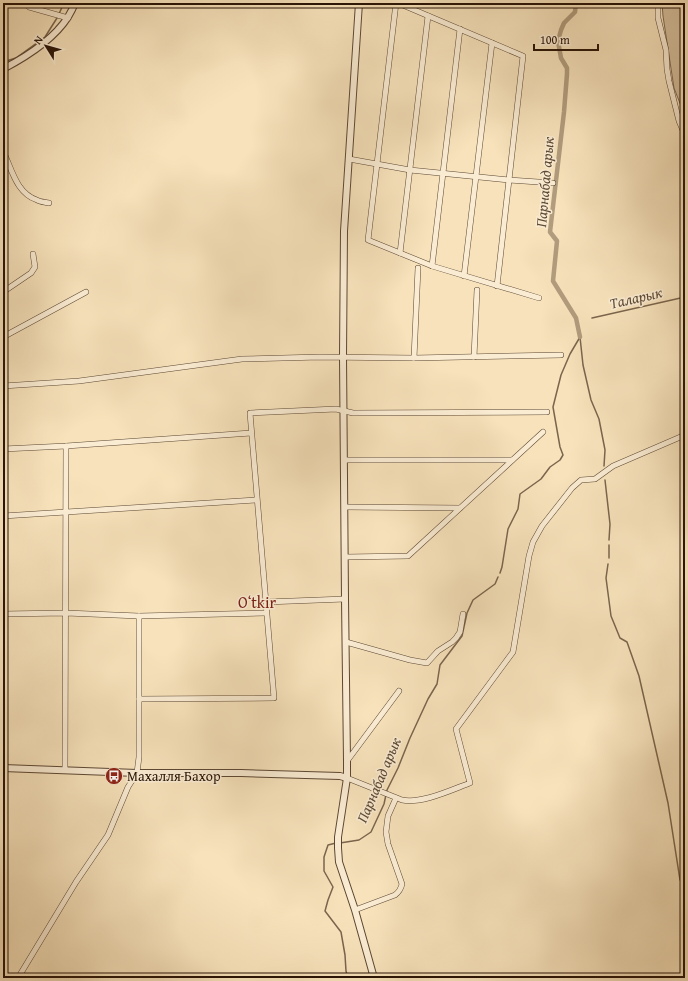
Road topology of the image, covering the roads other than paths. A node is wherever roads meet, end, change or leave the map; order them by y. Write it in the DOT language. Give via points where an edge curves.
graph roads {
  1 [pos="29,3"];
  2 [pos="75,3"];
  3 [pos="359,3"];
  4 [pos="397,3"];
  5 [pos="658,3"];
  6 [pos="428,16"];
  7 [pos="68,18"];
  8 [pos="460,29"];
  9 [pos="492,43"];
  10 [pos="3,69"];
  11 [pos="685,135"];
  12 [pos="3,151"];
  13 [pos="349,159"];
  14 [pos="377,164"];
  15 [pos="410,170"];
  16 [pos="443,173"];
  17 [pos="476,176"];
  18 [pos="509,180"];
  19 [pos="552,184"];
  20 [pos="49,203"];
  21 [pos="400,253"];
  22 [pos="33,254"];
  23 [pos="432,266"];
  24 [pos="418,268"];
  25 [pos="464,276"];
  26 [pos="497,286"];
  27 [pos="477,290"];
  28 [pos="3,292"];
  29 [pos="86,292"];
  30 [pos="539,298"];
  31 [pos="3,337"];
  32 [pos="560,355"];
  33 [pos="343,357"];
  34 [pos="474,357"];
  35 [pos="414,358"];
  36 [pos="3,386"];
  37 [pos="344,411"];
  38 [pos="547,412"];
  39 [pos="543,432"];
  40 [pos="251,433"];
  41 [pos="685,435"];
  42 [pos="66,446"];
  43 [pos="3,448"];
  44 [pos="344,460"];
  45 [pos="512,460"];
  46 [pos="256,500"];
  47 [pos="345,507"];
  48 [pos="460,508"];
  49 [pos="66,512"];
  50 [pos="3,516"];
  51 [pos="345,557"];
  52 [pos="345,599"];
  53 [pos="266,602"];
  54 [pos="66,613"];
  55 [pos="266,613"];
  56 [pos="3,614"];
  57 [pos="463,614"];
  58 [pos="139,616"];
  59 [pos="346,642"];
  60 [pos="398,691"];
  61 [pos="139,699"];
  62 [pos="347,761"];
  63 [pos="3,768"];
  64 [pos="66,770"];
  65 [pos="136,773"];
  66 [pos="347,778"];
  67 [pos="396,798"];
  68 [pos="355,910"];
  69 [pos="18,978"];
  70 [pos="374,978"];
  1 -- 7 [label="street" via="29,7"];
  2 -- 7 [label="street"];
  3 -- 13 [label="street"];
  4 -- 6 [label="street"];
  4 -- 14 [label="street"];
  5 -- 11 [label="street" via="658,18 666,50 669,81"];
  6 -- 8 [label="street"];
  6 -- 15 [label="street"];
  7 -- 10 [label="street" via="47,40"];
  8 -- 9 [label="street"];
  8 -- 16 [label="street"];
  9 -- 17 [label="street"];
  9 -- 18 [label="street" via="523,56"];
  12 -- 20 [label="street" via="24,193 36,200"];
  13 -- 14 [label="street"];
  13 -- 33 [label="street" via="344,232"];
  14 -- 15 [label="street"];
  14 -- 21 [label="street" via="368,240"];
  15 -- 16 [label="street"];
  15 -- 21 [label="street"];
  16 -- 17 [label="street"];
  16 -- 23 [label="street"];
  17 -- 18 [label="street"];
  17 -- 25 [label="street"];
  18 -- 19 [label="street"];
  18 -- 26 [label="street"];
  21 -- 23 [label="street"];
  22 -- 28 [label="street" via="35,267 31,273"];
  23 -- 25 [label="street"];
  24 -- 35 [label="street"];
  25 -- 26 [label="street"];
  26 -- 30 [label="street"];
  27 -- 34 [label="street"];
  29 -- 31 [label="street"];
  32 -- 34 [label="street"];
  33 -- 35 [label="street"];
  33 -- 36 [label="street" via="242,359 79,381"];
  33 -- 37 [label="street"];
  34 -- 35 [label="street"];
  37 -- 38 [label="street"];
  37 -- 40 [label="street" via="336,409 250,413"];
  37 -- 44 [label="street"];
  39 -- 45 [label="street"];
  40 -- 42 [label="street"];
  40 -- 46 [label="street"];
  41 -- 67 [label="street" via="613,466 595,479 581,480 572,488 532,542 513,652 456,728 470,783 417,801"];
  42 -- 43 [label="street"];
  42 -- 49 [label="street"];
  44 -- 45 [label="street"];
  44 -- 47 [label="street"];
  45 -- 48 [label="street"];
  46 -- 49 [label="street"];
  46 -- 53 [label="street"];
  47 -- 48 [label="street"];
  47 -- 51 [label="street"];
  48 -- 51 [label="street" via="408,556"];
  49 -- 50 [label="street"];
  49 -- 54 [label="street"];
  51 -- 52 [label="street"];
  52 -- 53 [label="street"];
  52 -- 59 [label="street"];
  53 -- 55 [label="street"];
  54 -- 56 [label="street"];
  54 -- 58 [label="street"];
  54 -- 64 [label="street"];
  55 -- 58 [label="street"];
  55 -- 61 [label="street" via="274,698"];
  57 -- 59 [label="street" via="460,632 456,638 427,663"];
  58 -- 61 [label="street"];
  59 -- 62 [label="street"];
  60 -- 62 [label="street"];
  61 -- 65 [label="street" via="139,757"];
  62 -- 66 [label="street"];
  63 -- 64 [label="street"];
  64 -- 65 [label="street"];
  65 -- 66 [label="street" via="241,773"];
  65 -- 69 [label="street" via="108,835 76,882"];
  66 -- 67 [label="street"];
  66 -- 68 [label="street" via="338,848"];
  67 -- 68 [label="street" via="388,816 386,832 402,884 401,889 395,895"];
  68 -- 70 [label="street"];
}
